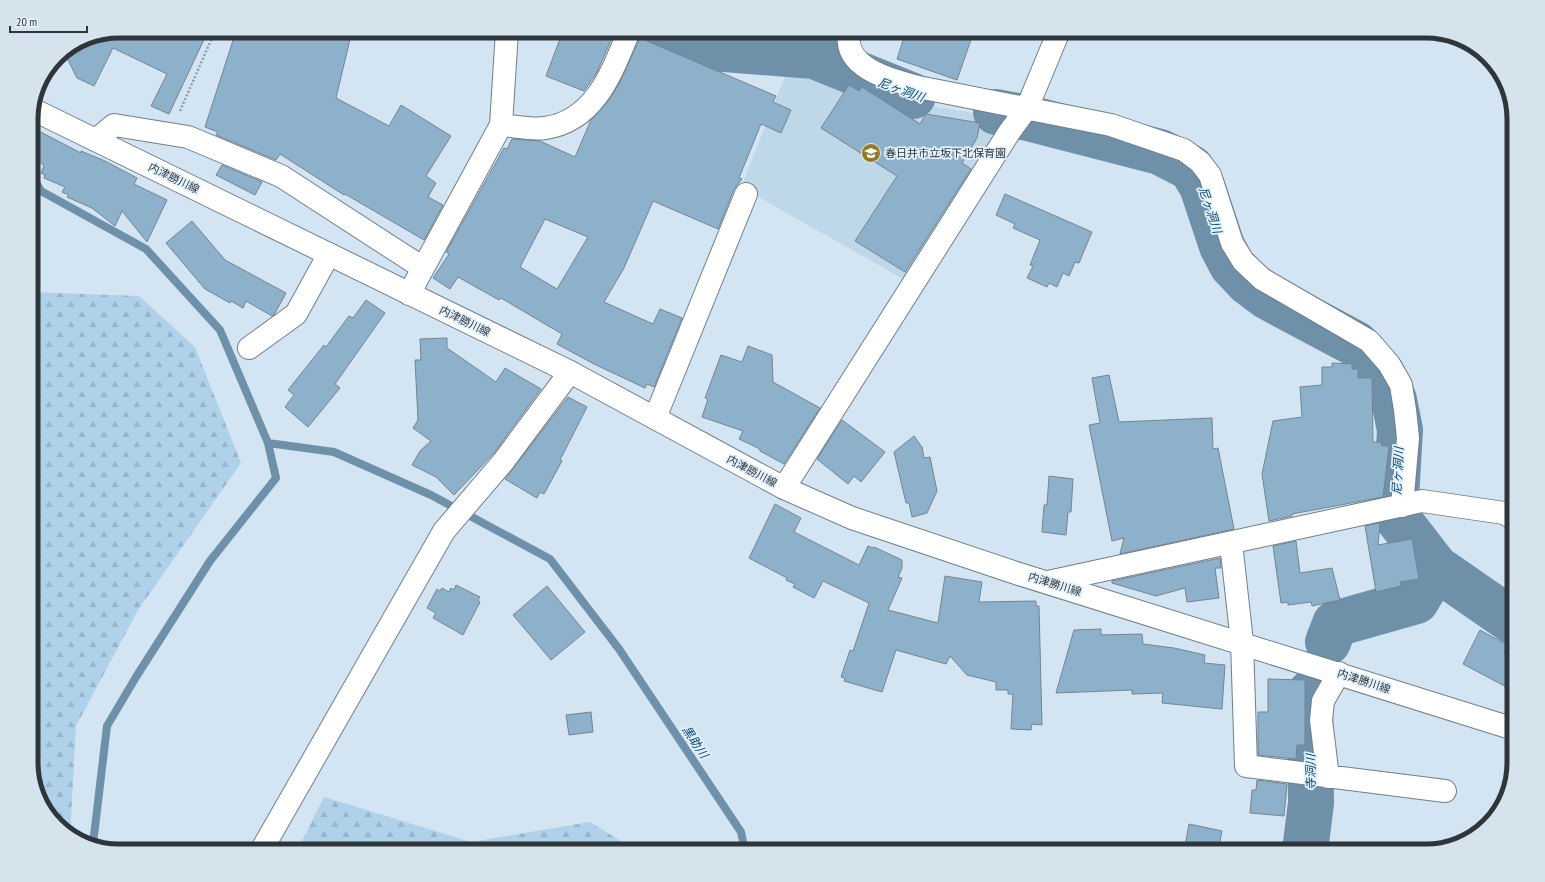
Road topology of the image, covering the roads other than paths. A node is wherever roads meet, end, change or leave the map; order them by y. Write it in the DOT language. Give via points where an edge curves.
graph roads {
  1 [pos="507,38"];
  2 [pos="626,38"];
  3 [pos="850,38"];
  4 [pos="1056,38"];
  5 [pos="1026,108"];
  6 [pos="38,112"];
  7 [pos="501,125"];
  8 [pos="96,140"];
  9 [pos="746,194"];
  10 [pos="329,254"];
  11 [pos="423,268"];
  12 [pos="409,294"];
  13 [pos="249,348"];
  14 [pos="570,372"];
  15 [pos="655,418"];
  16 [pos="784,488"];
  17 [pos="1402,506"];
  18 [pos="1507,515"];
  19 [pos="1231,542"];
  20 [pos="1048,582"];
  21 [pos="1242,642"];
  22 [pos="1339,673"];
  23 [pos="1507,727"];
  24 [pos="1328,777"];
  25 [pos="1445,792"];
  26 [pos="265,844"];
  1 -- 7 [label="street"];
  2 -- 7 [label="street" via="610,77 588,106 570,122 544,128"];
  3 -- 5 [label="street" via="849,50 855,59 886,78 918,87"];
  4 -- 5 [label="street"];
  5 -- 16 [label="street"];
  5 -- 17 [label="street" via="1111,125 1184,150 1200,162 1210,176 1232,242 1243,261 1262,279 1369,341 1389,364 1401,385 1406,410 1408,438"];
  6 -- 8 [label="street, 内津勝川線"];
  7 -- 11 [label="street"];
  8 -- 10 [label="street, 内津勝川線"];
  8 -- 11 [label="street" via="114,125 188,137 281,176"];
  9 -- 15 [label="street"];
  10 -- 12 [label="street, 内津勝川線"];
  10 -- 13 [label="street" via="296,314"];
  11 -- 12 [label="street"];
  12 -- 14 [label="street, 内津勝川線"];
  14 -- 15 [label="street, 内津勝川線"];
  14 -- 26 [label="street" via="503,462 444,531"];
  15 -- 16 [label="street, 内津勝川線"];
  16 -- 20 [label="street, 内津勝川線" via="852,518"];
  17 -- 18 [label="street" via="1422,501"];
  17 -- 19 [label="street"];
  19 -- 20 [label="street"];
  19 -- 21 [label="street"];
  20 -- 21 [label="street, 内津勝川線"];
  21 -- 22 [label="street, 内津勝川線"];
  21 -- 24 [label="street" via="1246,766"];
  22 -- 23 [label="street, 内津勝川線"];
  22 -- 24 [label="street" via="1323,701 1321,720"];
  24 -- 25 [label="street"];
}
